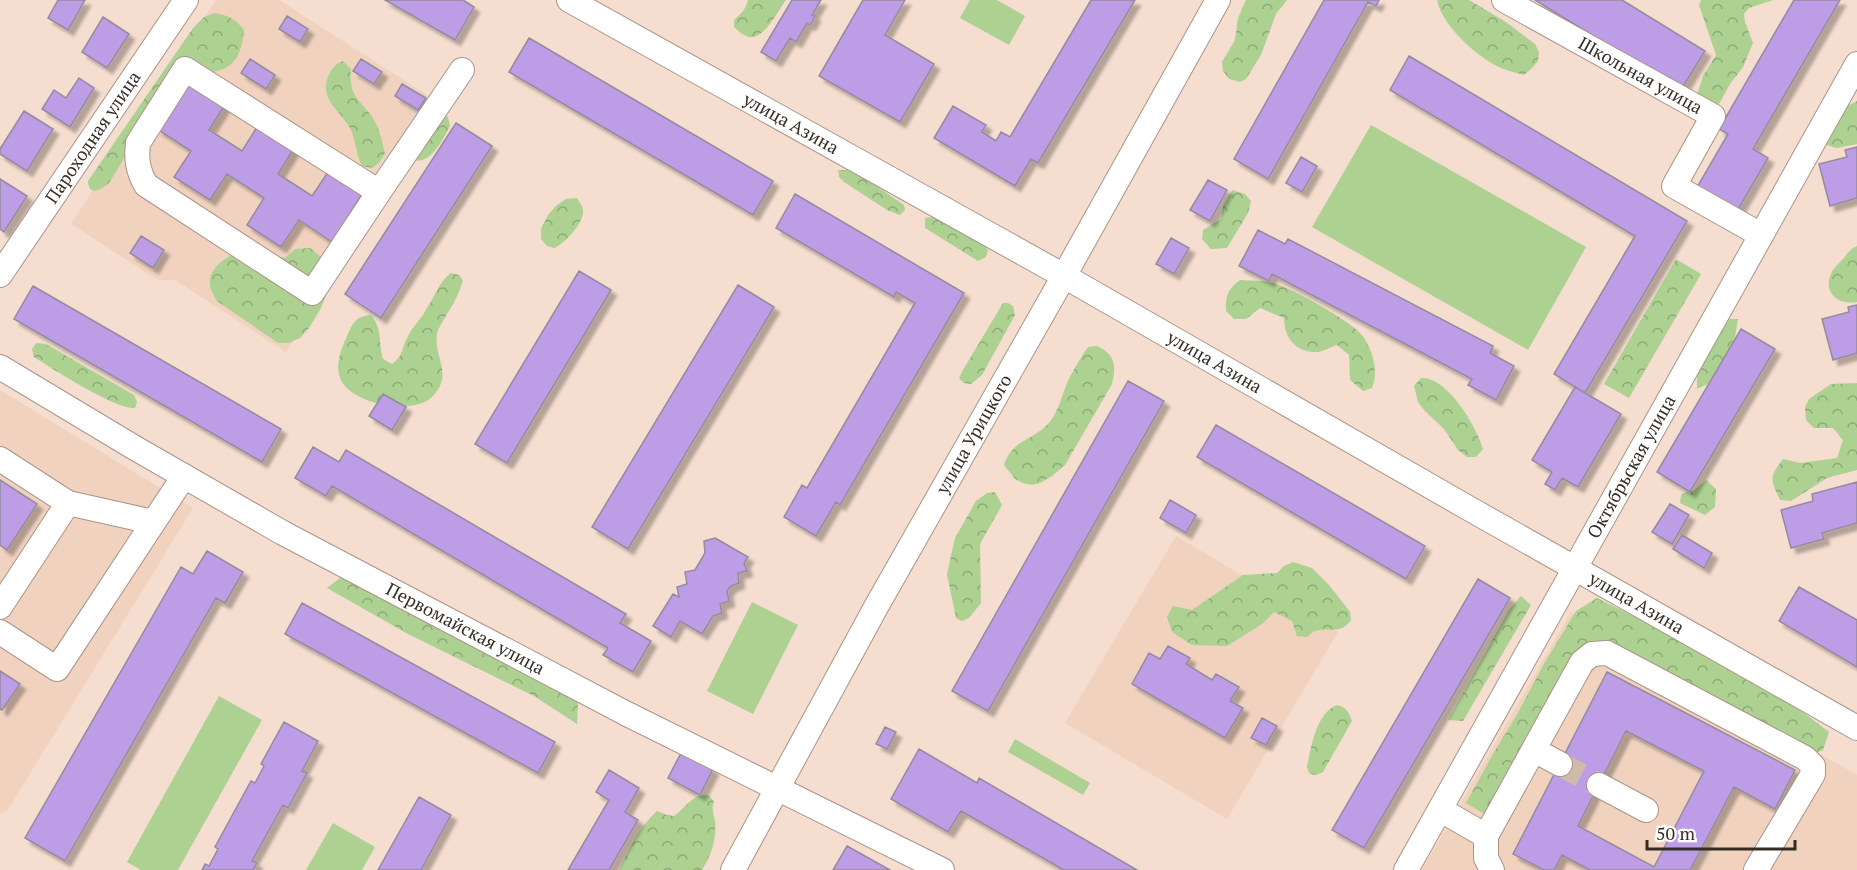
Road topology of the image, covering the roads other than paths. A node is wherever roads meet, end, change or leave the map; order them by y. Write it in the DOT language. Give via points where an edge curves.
graph roads {
  1 [pos="186,0"];
  2 [pos="569,0"];
  3 [pos="1218,0"];
  4 [pos="1504,0"];
  5 [pos="1857,64"];
  6 [pos="462,70"];
  7 [pos="379,192"];
  8 [pos="1761,235"];
  9 [pos="0,275"];
  10 [pos="1064,276"];
  11 [pos="0,367"];
  12 [pos="0,459"];
  13 [pos="183,476"];
  14 [pos="68,503"];
  15 [pos="153,522"];
  16 [pos="1575,567"];
  17 [pos="0,607"];
  18 [pos="0,632"];
  19 [pos="1857,728"];
  20 [pos="1534,750"];
  21 [pos="1560,764"];
  22 [pos="1599,785"];
  23 [pos="778,789"];
  24 [pos="1441,810"];
  25 [pos="1646,810"];
  26 [pos="1486,836"];
  27 [pos="733,870"];
  28 [pos="942,870"];
  29 [pos="1406,870"];
  30 [pos="1492,870"];
  31 [pos="1756,870"];
  1 -- 9 [label="street, Пароходная улица"];
  2 -- 10 [label="street, улица Азина"];
  3 -- 10 [label="street, улица Урицкого"];
  4 -- 8 [label="street, Школьная улица" via="1713,116 1674,186"];
  5 -- 8 [label="street, Октябрьская улица"];
  6 -- 7 [label="street"];
  7 -- 7 [label="street" via="185,69 138,143 138,171 146,185 312,293"];
  8 -- 16 [label="street, Октябрьская улица"];
  10 -- 16 [label="street, улица Азина"];
  10 -- 23 [label="street, улица Урицкого" via="876,607"];
  11 -- 13 [label="street, Первомайская улица"];
  12 -- 14 [label="street"];
  13 -- 15 [label="street"];
  13 -- 23 [label="street, Первомайская улица" via="444,618"];
  14 -- 15 [label="street"];
  14 -- 17 [label="street"];
  15 -- 18 [label="street" via="57,669"];
  16 -- 19 [label="street, улица Азина"];
  16 -- 24 [label="street, Октябрьская улица"];
  20 -- 21 [label="street"];
  20 -- 26 [label="street"];
  20 -- 31 [label="street" via="1582,662 1592,654 1607,653 1805,758 1813,774"];
  22 -- 25 [label="street"];
  23 -- 27 [label="street, улица Урицкого"];
  23 -- 28 [label="street, Первомайская улица"];
  24 -- 26 [label="street"];
  24 -- 29 [label="street, Октябрьская улица"];
  26 -- 30 [label="street" via="1486,858"];
}
